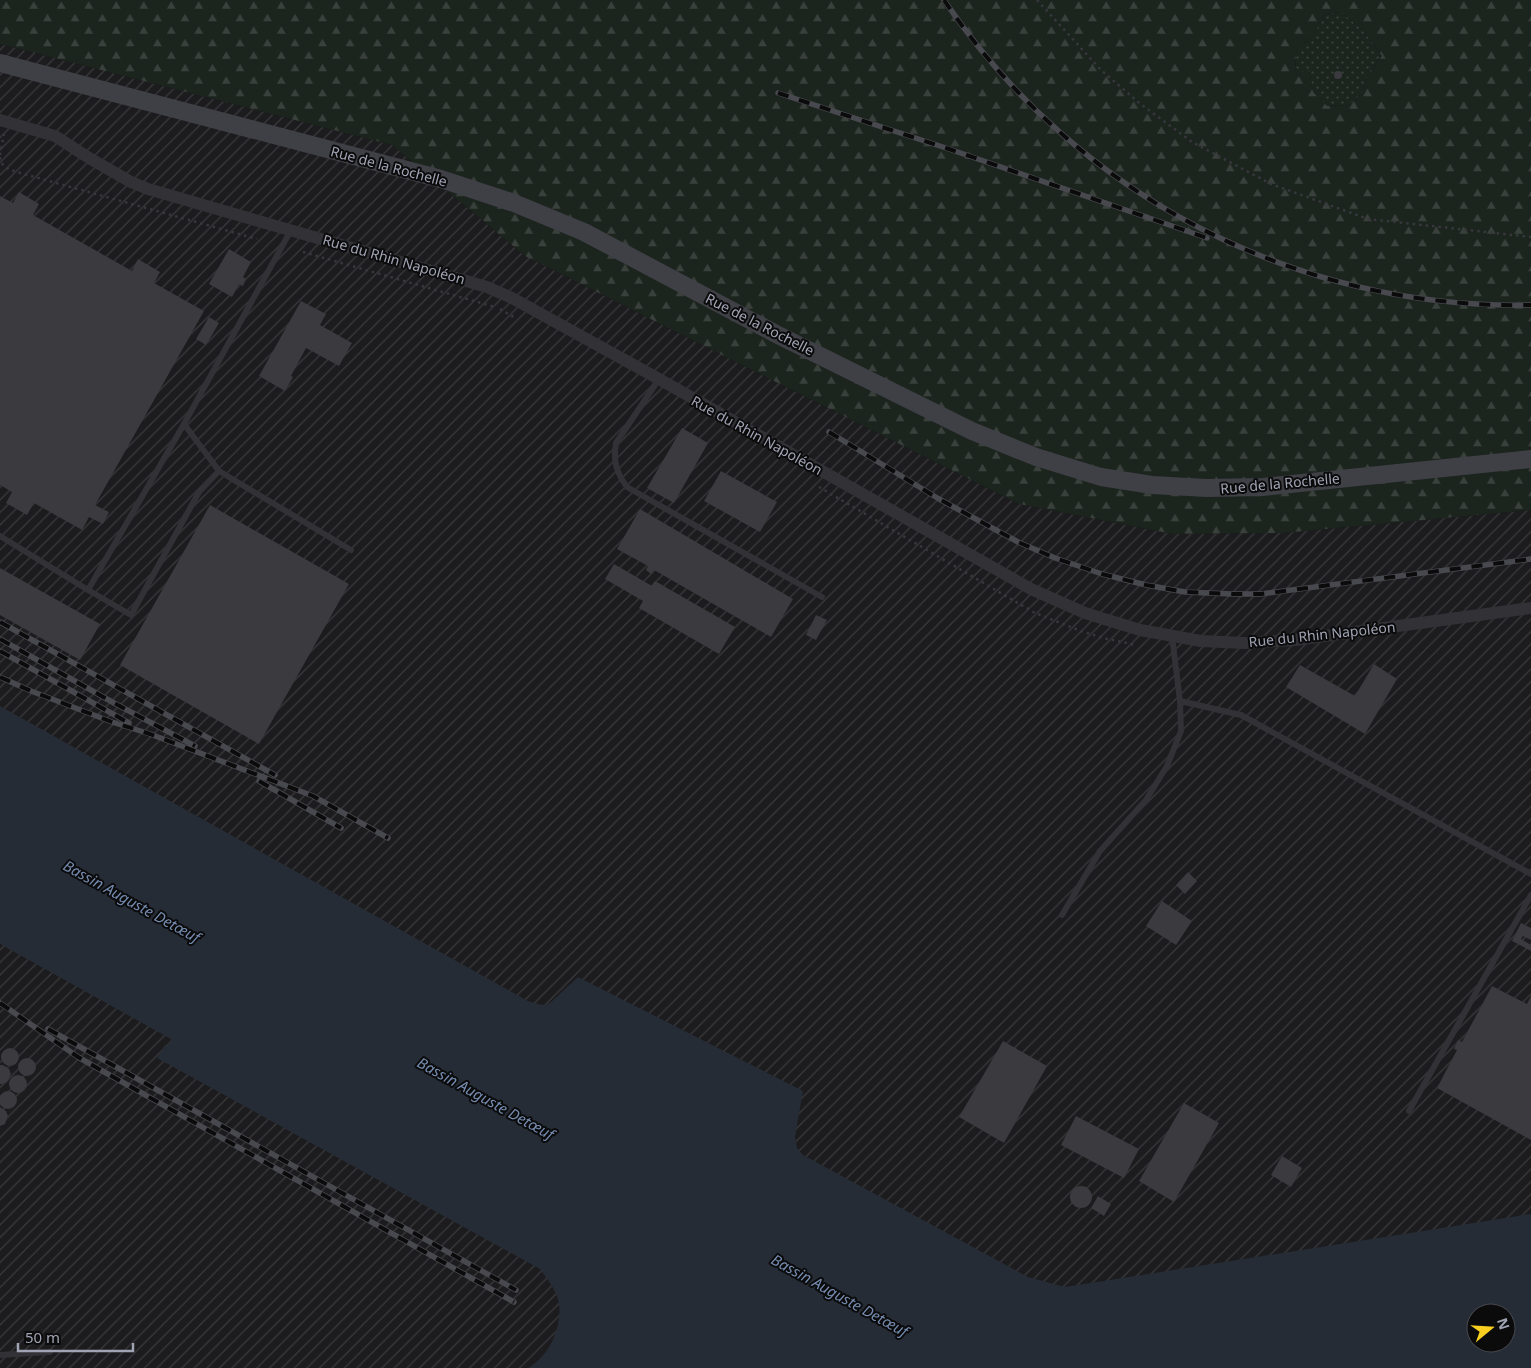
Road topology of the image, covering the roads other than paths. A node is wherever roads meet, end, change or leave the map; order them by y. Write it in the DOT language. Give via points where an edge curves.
graph roads {
  1 [pos="0,64"];
  2 [pos="0,120"];
  3 [pos="291,230"];
  4 [pos="659,379"];
  5 [pos="184,424"];
  6 [pos="1531,459"];
  7 [pos="219,471"];
  8 [pos="0,536"];
  9 [pos="351,550"];
  10 [pos="88,590"];
  11 [pos="822,597"];
  12 [pos="1531,608"];
  13 [pos="1172,636"];
  14 [pos="1180,701"];
  15 [pos="1531,874"];
  16 [pos="1531,895"];
  17 [pos="1062,915"];
  18 [pos="1409,1111"];
  19 [pos="50,1352"];
  20 [pos="0,1356"];
  1 -- 6 [label="main road, Rue de la Rochelle" via="441,179 514,203 584,232 776,334 972,431 1036,457 1101,477 1152,485 1263,487"];
  2 -- 3 [label="street, Rue du Rhin Napoléon" via="55,136 148,189"];
  3 -- 4 [label="street, Rue du Rhin Napoléon" via="488,287"];
  3 -- 5 [label="lane"];
  4 -- 11 [label="lane" via="616,443 616,468 626,487"];
  4 -- 13 [label="street, Rue du Rhin Napoléon" via="1031,589 1085,613"];
  5 -- 7 [label="lane"];
  5 -- 10 [label="lane"];
  7 -- 9 [label="lane"];
  7 -- 10 [label="lane" via="199,492 131,615"];
  8 -- 10 [label="lane"];
  12 -- 13 [label="street, Rue du Rhin Napoléon" via="1295,640 1244,643"];
  13 -- 14 [label="lane"];
  14 -- 15 [label="lane" via="1241,715"];
  14 -- 17 [label="lane" via="1181,731 1167,766 1146,800 1100,851"];
  16 -- 18 [label="lane"];
  19 -- 20 [label="lane"];
}
